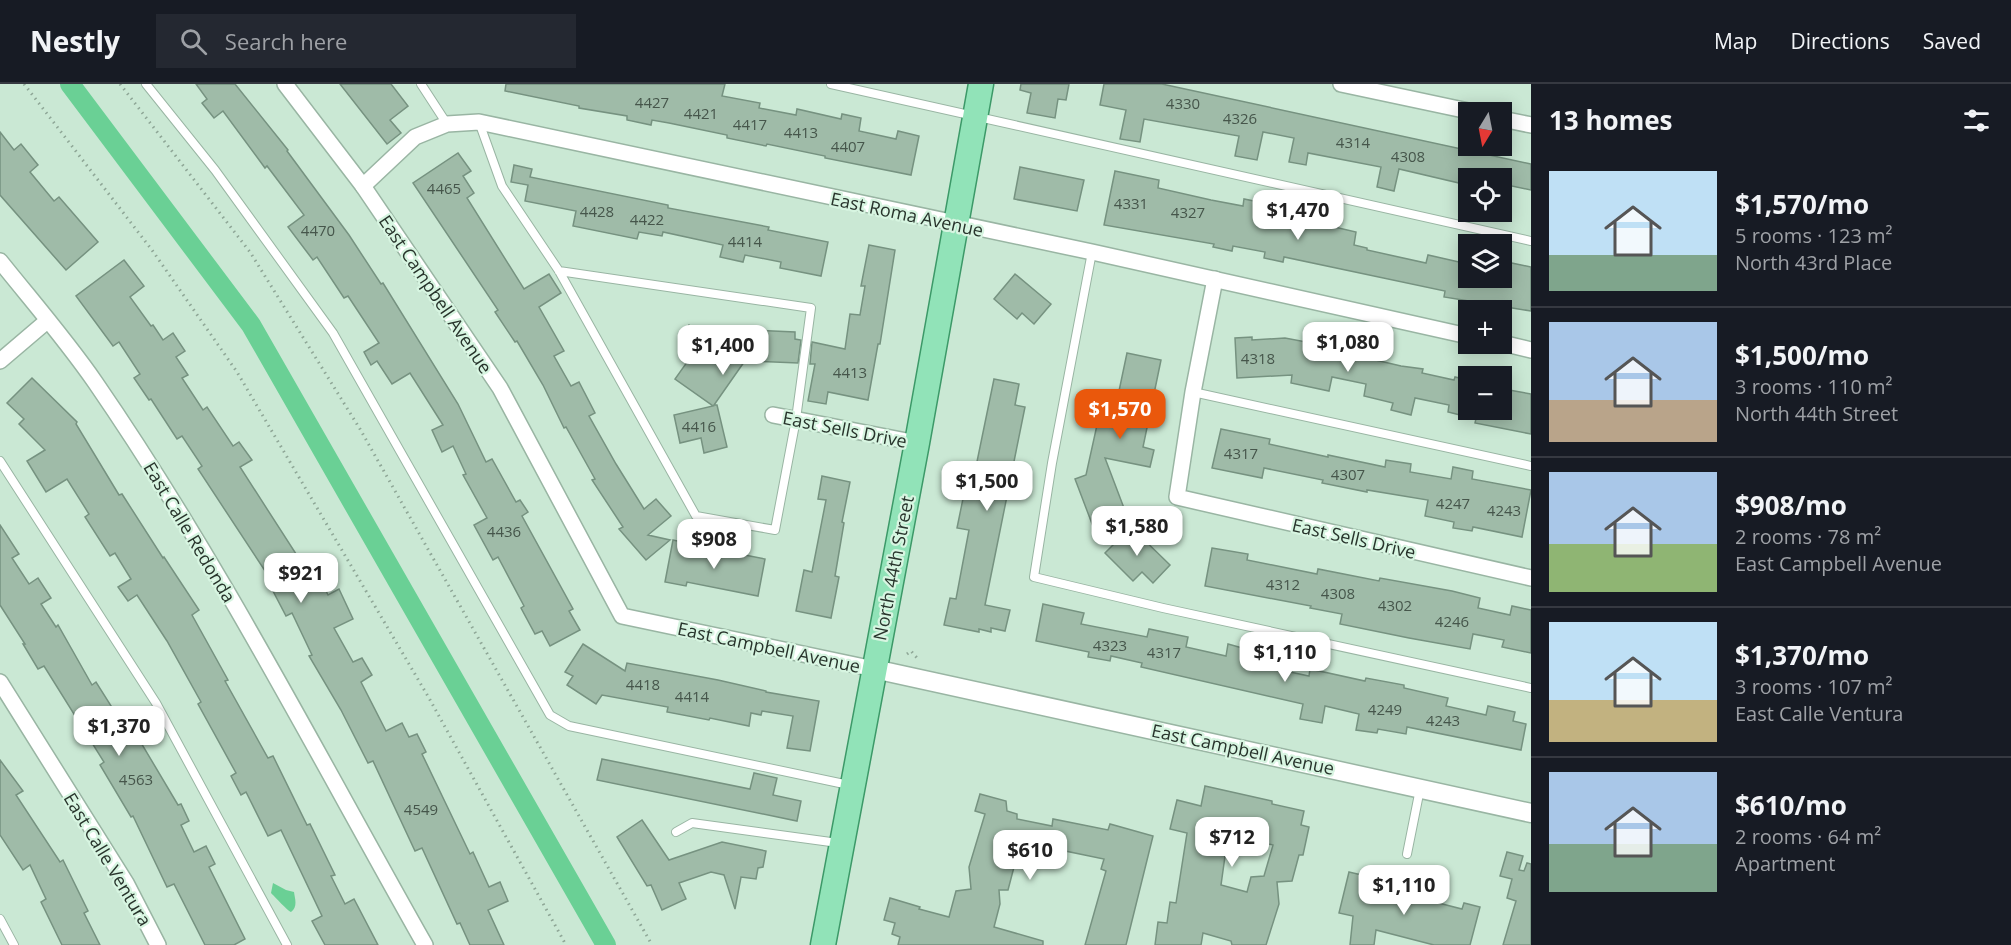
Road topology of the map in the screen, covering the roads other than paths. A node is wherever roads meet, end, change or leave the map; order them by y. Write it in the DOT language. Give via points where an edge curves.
graph roads {
  1 [pos="146,84"];
  2 [pos="285,84"];
  3 [pos="421,84"];
  4 [pos="831,84"];
  5 [pos="981,84"];
  6 [pos="1341,84"];
  7 [pos="1458,109"];
  8 [pos="975,115"];
  9 [pos="1512,121"];
  10 [pos="479,122"];
  11 [pos="447,124"];
  12 [pos="1531,125"];
  13 [pos="363,186"];
  14 [pos="956,224"];
  15 [pos="1531,240"];
  16 [pos="1092,252"];
  17 [pos="0,261"];
  18 [pos="559,271"];
  19 [pos="1215,279"];
  20 [pos="47,321"];
  21 [pos="1458,334"];
  22 [pos="1512,345"];
  23 [pos="1531,350"];
  24 [pos="0,361"];
  25 [pos="1193,392"];
  26 [pos="773,415"];
  27 [pos="796,419"];
  28 [pos="917,443"];
  29 [pos="0,460"];
  30 [pos="1531,466"];
  31 [pos="1531,578"];
  32 [pos="874,669"];
  33 [pos="0,682"];
  34 [pos="1531,688"];
  35 [pos="854,786"];
  36 [pos="1420,788"];
  37 [pos="1531,813"];
  38 [pos="676,832"];
  39 [pos="843,843"];
  40 [pos="1407,854"];
  41 [pos="0,919"];
  42 [pos="14,945"];
  43 [pos="158,945"];
  44 [pos="287,945"];
  45 [pos="425,945"];
  46 [pos="823,945"];
  1 -- 35 [label="lane" via="215,170 333,333 550,715 569,726"];
  2 -- 13 [label="street, East Campbell Avenue"];
  3 -- 11 [label="lane"];
  4 -- 8 [label="lane"];
  5 -- 8 [label="main road, North 44th Street"];
  6 -- 7 [label="street"];
  8 -- 14 [label="main road, North 44th Street"];
  8 -- 15 [label="lane"];
  9 -- 12 [label="street"];
  10 -- 11 [label="street, East Roma Avenue"];
  10 -- 14 [label="street, East Roma Avenue"];
  10 -- 18 [label="lane" via="502,186"];
  11 -- 13 [label="street, East Roma Avenue" via="415,137"];
  13 -- 32 [label="street, East Campbell Avenue" via="500,388 622,616"];
  14 -- 16 [label="street, East Roma Avenue"];
  14 -- 28 [label="main road, North 44th Street"];
  16 -- 19 [label="street, East Roma Avenue"];
  16 -- 34 [label="lane" via="1034,577"];
  17 -- 20 [label="street, East Calle Redonda"];
  18 -- 27 [label="lane" via="811,308"];
  18 -- 27 [label="lane" via="696,516 775,530"];
  19 -- 21 [label="street, East Roma Avenue"];
  19 -- 25 [label="street"];
  20 -- 24 [label="street"];
  20 -- 45 [label="street, East Calle Redonda" via="94,381 173,501 272,668"];
  22 -- 23 [label="street"];
  25 -- 30 [label="lane"];
  25 -- 31 [label="street, East Sells Drive" via="1177,497"];
  26 -- 27 [label="street, East Sells Drive"];
  27 -- 28 [label="street, East Sells Drive"];
  28 -- 32 [label="main road, North 44th Street"];
  29 -- 44 [label="lane" via="156,703"];
  32 -- 35 [label="main road, North 44th Street"];
  32 -- 36 [label="street, East Campbell Avenue"];
  33 -- 43 [label="street, East Calle Ventura" via="126,883"];
  35 -- 39 [label="main road, North 44th Street"];
  36 -- 37 [label="street, East Campbell Avenue"];
  36 -- 40 [label="lane"];
  38 -- 39 [label="lane" via="692,823"];
  39 -- 46 [label="main road, North 44th Street"];
  41 -- 42 [label="lane"];
}
